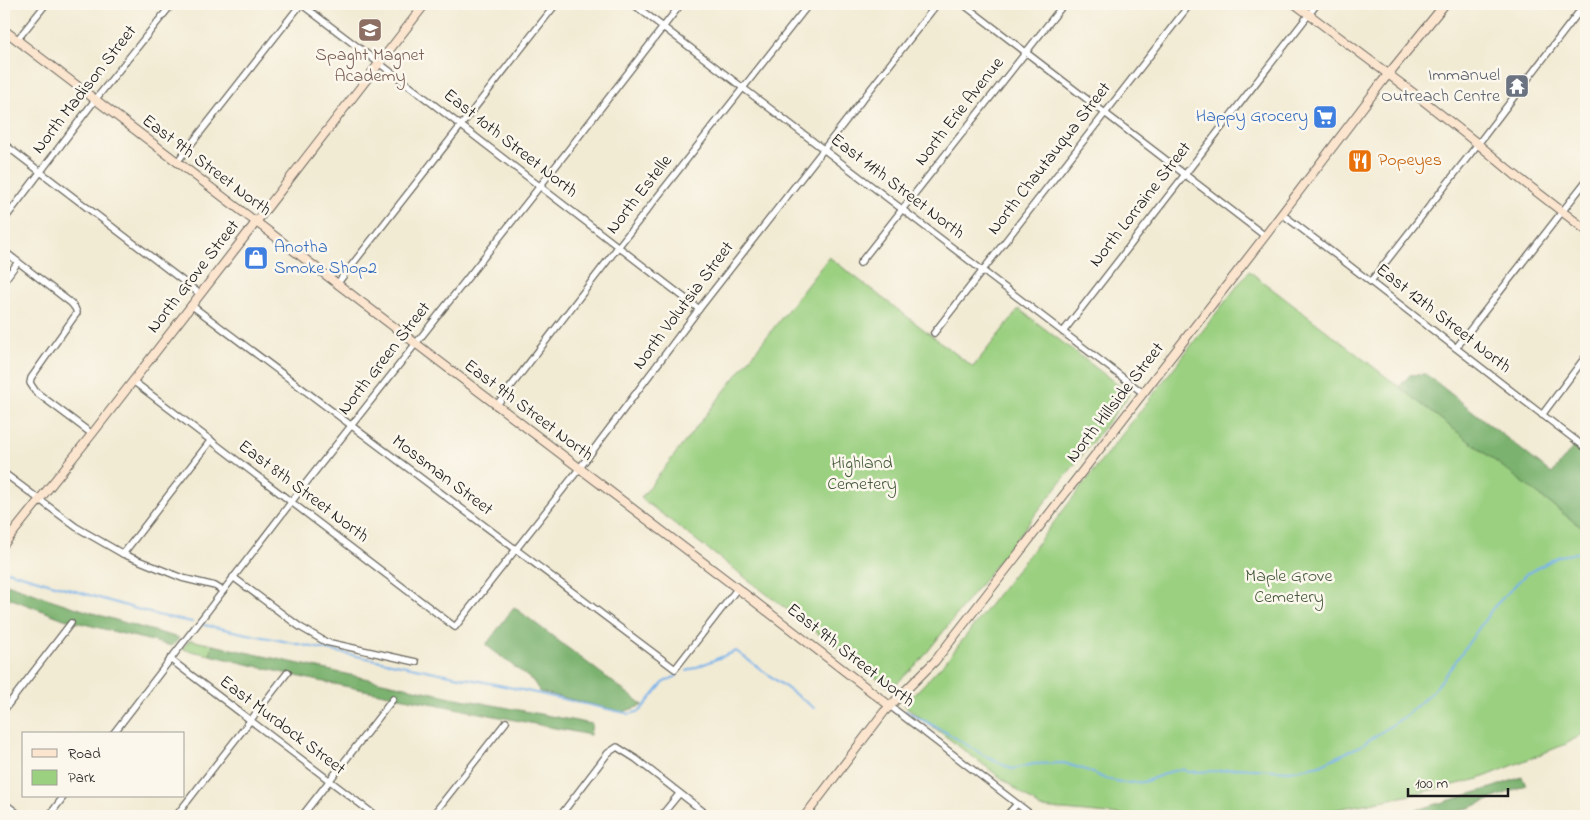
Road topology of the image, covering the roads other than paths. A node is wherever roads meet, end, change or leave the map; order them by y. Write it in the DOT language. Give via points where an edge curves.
graph roads {
  1 [pos="46,4"];
  2 [pos="172,4"];
  3 [pos="301,4"];
  4 [pos="426,4"];
  5 [pos="556,4"];
  6 [pos="633,4"];
  7 [pos="681,4"];
  8 [pos="809,4"];
  9 [pos="937,4"];
  10 [pos="963,4"];
  11 [pos="1064,4"];
  12 [pos="1190,4"];
  13 [pos="1295,4"];
  14 [pos="1318,4"];
  15 [pos="1445,4"];
  16 [pos="1585,4"];
  17 [pos="1309,14"];
  18 [pos="663,27"];
  19 [pos="4,30"];
  20 [pos="17,40"];
  21 [pos="1026,52"];
  22 [pos="379,63"];
  23 [pos="1388,74"];
  24 [pos="743,88"];
  25 [pos="96,100"];
  26 [pos="1105,112"];
  27 [pos="460,125"];
  28 [pos="4,144"];
  29 [pos="1478,144"];
  30 [pos="823,150"];
  31 [pos="177,162"];
  32 [pos="41,172"];
  33 [pos="1184,174"];
  34 [pos="1586,181"];
  35 [pos="540,187"];
  36 [pos="902,210"];
  37 [pos="1562,212"];
  38 [pos="1282,214"];
  39 [pos="4,220"];
  40 [pos="256,222"];
  41 [pos="1586,230"];
  42 [pos="1266,236"];
  43 [pos="618,247"];
  44 [pos="4,251"];
  45 [pos="18,262"];
  46 [pos="860,263"];
  47 [pos="982,270"];
  48 [pos="4,281"];
  49 [pos="1371,281"];
  50 [pos="337,284"];
  51 [pos="200,294"];
  52 [pos="191,305"];
  53 [pos="699,309"];
  54 [pos="934,332"];
  55 [pos="1063,332"];
  56 [pos="415,344"];
  57 [pos="1456,348"];
  58 [pos="1586,356"];
  59 [pos="133,381"];
  60 [pos="1143,394"];
  61 [pos="496,406"];
  62 [pos="1542,415"];
  63 [pos="351,426"];
  64 [pos="92,434"];
  65 [pos="211,440"];
  66 [pos="1586,448"];
  67 [pos="579,469"];
  68 [pos="4,473"];
  69 [pos="39,500"];
  70 [pos="291,502"];
  71 [pos="4,544"];
  72 [pos="515,549"];
  73 [pos="123,554"];
  74 [pos="233,577"];
  75 [pos="737,588"];
  76 [pos="223,591"];
  77 [pos="71,624"];
  78 [pos="455,627"];
  79 [pos="170,659"];
  80 [pos="416,662"];
  81 [pos="288,672"];
  82 [pos="393,699"];
  83 [pos="890,706"];
  84 [pos="4,710"];
  85 [pos="250,720"];
  86 [pos="506,722"];
  87 [pos="115,732"];
  88 [pos="330,781"];
  89 [pos="679,794"];
  90 [pos="62,798"];
  91 [pos="4,803"];
  92 [pos="1017,804"];
  93 [pos="21,816"];
  94 [pos="49,816"];
  95 [pos="176,816"];
  96 [pos="302,816"];
  97 [pos="376,816"];
  98 [pos="432,816"];
  99 [pos="560,816"];
  100 [pos="661,816"];
  101 [pos="709,816"];
  102 [pos="805,816"];
  103 [pos="1006,816"];
  104 [pos="1033,816"];
  1 -- 20 [label="street"];
  2 -- 25 [label="street, North Madison Street"];
  3 -- 22 [label="street, East 10th Street North"];
  3 -- 31 [label="street"];
  4 -- 22 [label="street, North Grove Street"];
  5 -- 27 [label="street"];
  6 -- 18 [label="street, East 11th Street North"];
  7 -- 18 [label="street, North Green Street"];
  8 -- 24 [label="street, North Estelle"];
  9 -- 30 [label="street, North Volutsia Street"];
  10 -- 21 [label="street"];
  11 -- 21 [label="street, North Erie Avenue"];
  12 -- 26 [label="street, North Chautauqua Street"];
  13 -- 17 [label="street"];
  14 -- 17 [label="street, North Lorraine Street"];
  15 -- 23 [label="street, North Hillside Street"];
  16 -- 29 [label="street"];
  17 -- 23 [label="street"];
  17 -- 33 [label="street, North Lorraine Street"];
  18 -- 24 [label="street, East 11th Street North"];
  18 -- 35 [label="street, North Green Street"];
  19 -- 20 [label="street, East 9th Street North"];
  20 -- 25 [label="street, East 9th Street North"];
  21 -- 26 [label="street"];
  21 -- 36 [label="street, North Erie Avenue"];
  22 -- 27 [label="street, East 10th Street North"];
  22 -- 40 [label="street, North Grove Street"];
  23 -- 29 [label="street"];
  23 -- 38 [label="street, North Hillside Street"];
  24 -- 30 [label="street, East 11th Street North"];
  24 -- 43 [label="street, North Estelle"];
  25 -- 31 [label="street, East 9th Street North"];
  25 -- 32 [label="street, North Madison Street"];
  26 -- 33 [label="street"];
  26 -- 47 [label="street, North Chautauqua Street"];
  27 -- 35 [label="street, East 10th Street North"];
  27 -- 50 [label="street"];
  28 -- 32 [label="street"];
  29 -- 37 [label="street"];
  29 -- 49 [label="street"];
  30 -- 36 [label="street, East 11th Street North"];
  30 -- 53 [label="street, North Volutsia Street"];
  31 -- 40 [label="street, East 9th Street North"];
  32 -- 39 [label="street, North Madison Street"];
  32 -- 51 [label="street"];
  33 -- 42 [label="street"];
  33 -- 55 [label="street, North Lorraine Street"];
  34 -- 37 [label="street"];
  35 -- 43 [label="street, East 10th Street North"];
  35 -- 56 [label="street, North Green Street"];
  36 -- 46 [label="street, North Erie Avenue"];
  36 -- 47 [label="street, East 11th Street North"];
  37 -- 41 [label="street"];
  37 -- 57 [label="street"];
  38 -- 42 [label="street, North Hillside Street"];
  38 -- 49 [label="street, East 12th Street North"];
  40 -- 50 [label="street, East 9th Street North"];
  40 -- 51 [label="street, North Grove Street"];
  42 -- 60 [label="street, North Hillside Street"];
  43 -- 53 [label="street, East 10th Street North"];
  43 -- 61 [label="street, North Estelle"];
  44 -- 45 [label="street"];
  45 -- 48 [label="street"];
  45 -- 64 [label="street" via="71,303 77,313 30,383 36,392"];
  47 -- 54 [label="street, North Chautauqua Street"];
  47 -- 55 [label="street, East 11th Street North"];
  49 -- 57 [label="street, East 12th Street North"];
  50 -- 56 [label="street, East 9th Street North"];
  51 -- 52 [label="street, North Grove Street"];
  52 -- 59 [label="street, North Grove Street"];
  52 -- 63 [label="street, Mossman Street"];
  53 -- 67 [label="street, North Volutsia Street"];
  55 -- 60 [label="street, East 11th Street North"];
  56 -- 61 [label="street, East 9th Street North"];
  56 -- 63 [label="street, North Green Street"];
  57 -- 62 [label="street, East 12th Street North"];
  58 -- 62 [label="street"];
  59 -- 64 [label="street, North Grove Street"];
  59 -- 65 [label="street, East 8th Street North"];
  60 -- 83 [label="street, North Hillside Street" via="935,660"];
  61 -- 67 [label="street, East 9th Street North"];
  62 -- 66 [label="street, East 12th Street North"];
  63 -- 70 [label="street, North Green Street"];
  63 -- 72 [label="street, Mossman Street"];
  64 -- 69 [label="street, North Grove Street"];
  65 -- 70 [label="street, East 8th Street North"];
  65 -- 73 [label="street"];
  67 -- 72 [label="street, North Volutsia Street"];
  67 -- 75 [label="street, East 9th Street North"];
  68 -- 69 [label="street"];
  69 -- 71 [label="street, North Grove Street"];
  69 -- 73 [label="street" via="76,527"];
  70 -- 74 [label="street, North Green Street"];
  70 -- 78 [label="street, East 8th Street North"];
  72 -- 75 [label="street, Mossman Street" via="676,669"];
  72 -- 78 [label="street, North Volutsia Street"];
  73 -- 76 [label="street"];
  74 -- 76 [label="street, North Green Street"];
  74 -- 80 [label="street" via="300,627 326,642"];
  75 -- 83 [label="street, East 9th Street North"];
  76 -- 79 [label="street, North Green Street"];
  77 -- 84 [label="street"];
  79 -- 85 [label="street, East Murdock Street"];
  79 -- 87 [label="street, North Green Street"];
  81 -- 85 [label="street"];
  82 -- 88 [label="street"];
  83 -- 92 [label="street, East 9th Street North"];
  83 -- 102 [label="street, North Hillside Street"];
  85 -- 88 [label="street, East Murdock Street"];
  85 -- 95 [label="street"];
  86 -- 98 [label="street"];
  88 -- 96 [label="street"];
  88 -- 97 [label="street, East Murdock Street"];
  89 -- 99 [label="street" via="617,747 608,753"];
  89 -- 100 [label="street"];
  89 -- 101 [label="street"];
  90 -- 94 [label="street"];
  91 -- 93 [label="street"];
  92 -- 103 [label="street"];
  92 -- 104 [label="street, East 9th Street North"];
}
